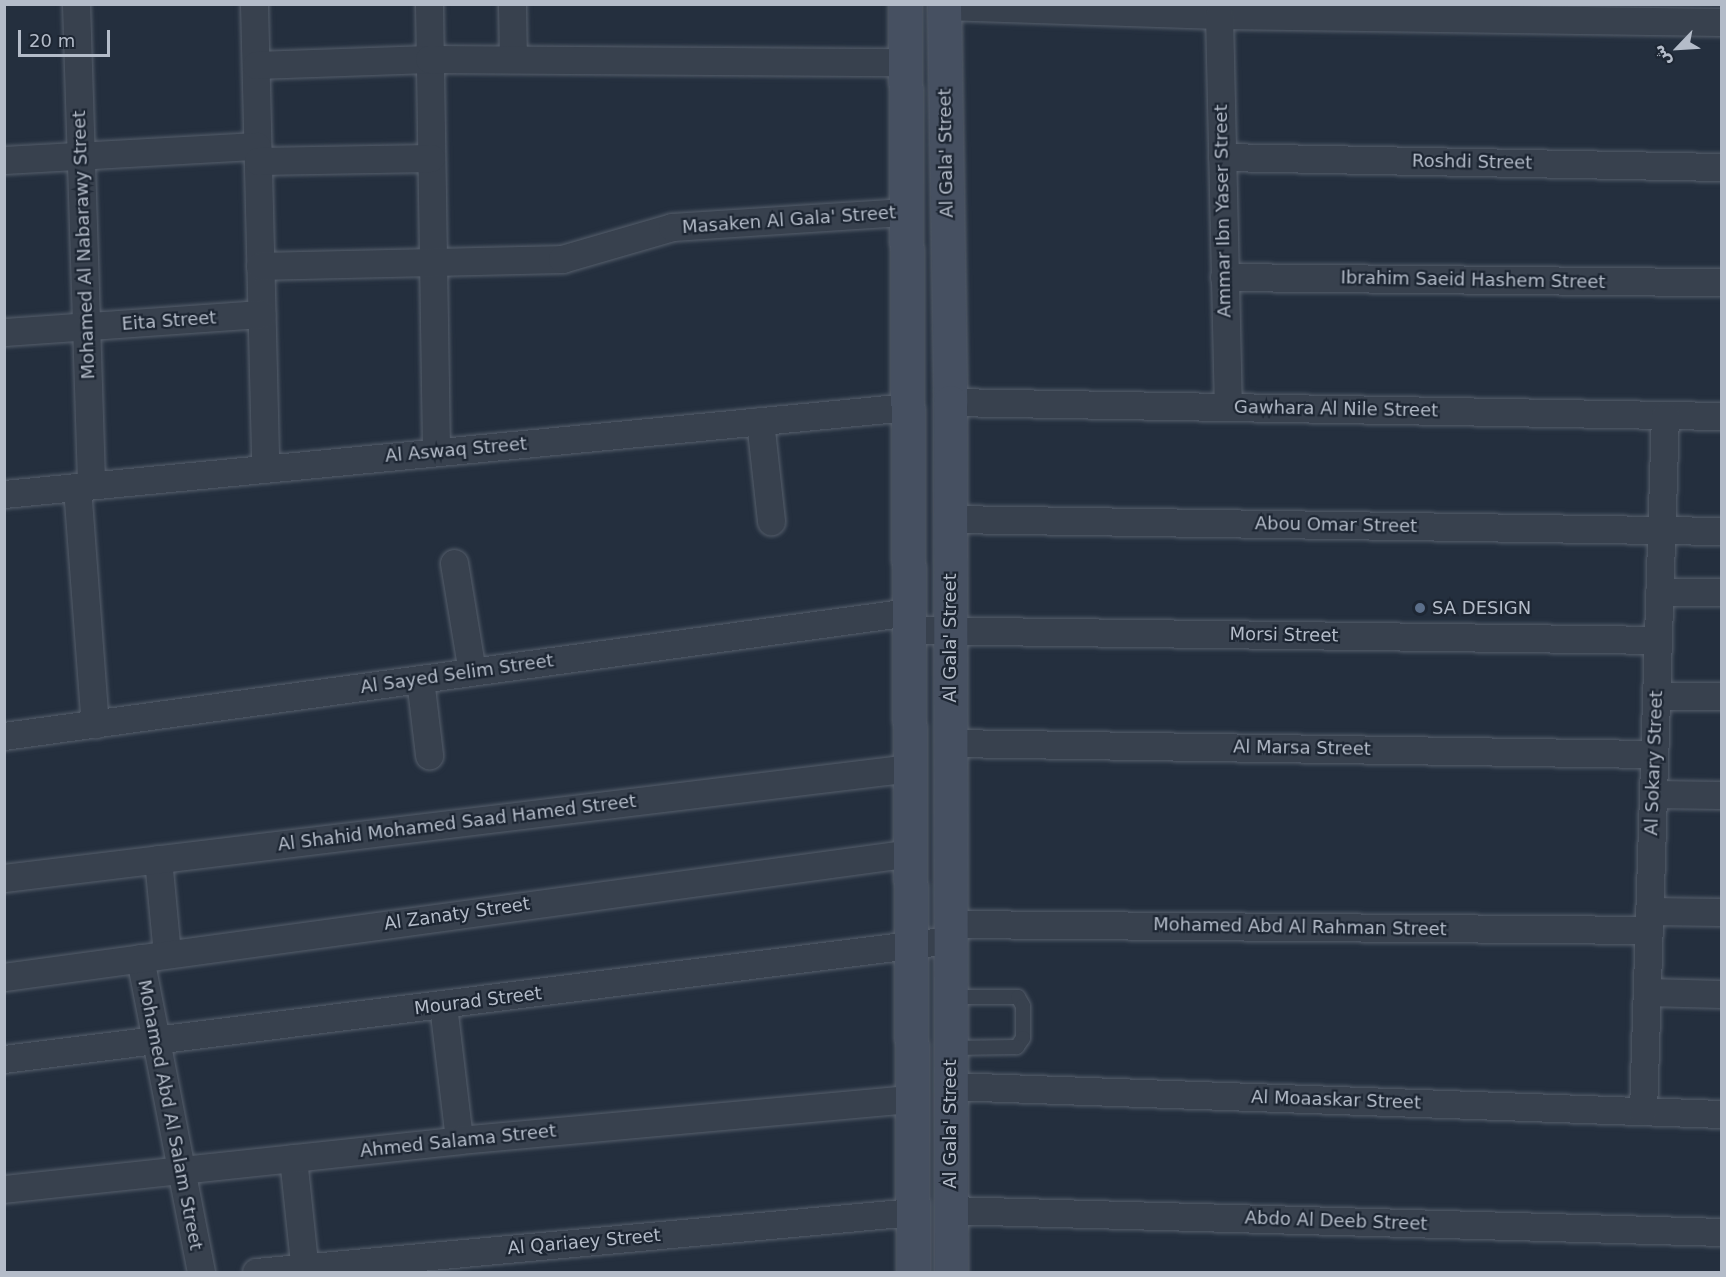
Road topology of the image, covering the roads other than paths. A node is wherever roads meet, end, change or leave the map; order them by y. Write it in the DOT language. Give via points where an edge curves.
graph roads {
  1 [pos="76,4"];
  2 [pos="254,4"];
  3 [pos="429,4"];
  4 [pos="512,4"];
  5 [pos="905,4"];
  6 [pos="944,5"];
  7 [pos="1219,15"];
  8 [pos="1722,22"];
  9 [pos="429,59"];
  10 [pos="513,59"];
  11 [pos="905,63"];
  12 [pos="256,65"];
  13 [pos="257,153"];
  14 [pos="81,156"];
  15 [pos="1222,157"];
  16 [pos="431,158"];
  17 [pos="4,160"];
  18 [pos="1722,167"];
  19 [pos="906,212"];
  20 [pos="433,262"];
  21 [pos="260,266"];
  22 [pos="1224,277"];
  23 [pos="1722,282"];
  24 [pos="261,314"];
  25 [pos="86,326"];
  26 [pos="4,332"];
  27 [pos="950,402"];
  28 [pos="908,407"];
  29 [pos="1228,407"];
  30 [pos="1665,415"];
  31 [pos="1722,416"];
  32 [pos="760,421"];
  33 [pos="436,452"];
  34 [pos="265,468"];
  35 [pos="84,486"];
  36 [pos="4,494"];
  37 [pos="950,519"];
  38 [pos="771,521"];
  39 [pos="1662,530"];
  40 [pos="1722,531"];
  41 [pos="454,564"];
  42 [pos="1659,592"];
  43 [pos="1722,592"];
  44 [pos="909,621"];
  45 [pos="950,630"];
  46 [pos="1658,640"];
  47 [pos="472,672"];
  48 [pos="420,679"];
  49 [pos="1656,696"];
  50 [pos="1722,696"];
  51 [pos="95,724"];
  52 [pos="4,736"];
  53 [pos="950,743"];
  54 [pos="1654,754"];
  55 [pos="429,755"];
  56 [pos="910,768"];
  57 [pos="1653,794"];
  58 [pos="1722,795"];
  59 [pos="911,853"];
  60 [pos="158,859"];
  61 [pos="4,878"];
  62 [pos="1722,912"];
  63 [pos="1649,921"];
  64 [pos="950,932"];
  65 [pos="912,945"];
  66 [pos="167,954"];
  67 [pos="140,958"];
  68 [pos="4,977"];
  69 [pos="1647,992"];
  70 [pos="1722,994"];
  71 [pos="950,997"];
  72 [pos="443,1005"];
  73 [pos="156,1040"];
  74 [pos="950,1048"];
  75 [pos="4,1059"];
  76 [pos="950,1086"];
  77 [pos="912,1099"];
  78 [pos="1643,1111"];
  79 [pos="1722,1114"];
  80 [pos="459,1140"];
  81 [pos="292,1158"];
  82 [pos="181,1170"];
  83 [pos="4,1189"];
  84 [pos="951,1210"];
  85 [pos="913,1212"];
  86 [pos="1722,1232"];
  87 [pos="305,1270"];
  88 [pos="201,1272"];
  89 [pos="256,1272"];
  90 [pos="913,1272"];
  91 [pos="951,1272"];
  1 -- 14 [label="street, Mohamed Al Nabarawy Street"];
  2 -- 12 [label="street"];
  3 -- 9 [label="street"];
  4 -- 10 [label="street"];
  5 -- 11 [label="main road, Al Gala' Street"];
  6 -- 7 [label="street"];
  6 -- 27 [label="main road, Al Gala' Street"];
  7 -- 8 [label="street"];
  7 -- 15 [label="street, Ammar Ibn Yaser Street"];
  9 -- 10 [label="street"];
  9 -- 12 [label="street"];
  9 -- 16 [label="street"];
  10 -- 11 [label="street"];
  11 -- 19 [label="main road, Al Gala' Street"];
  12 -- 13 [label="street"];
  13 -- 14 [label="street"];
  13 -- 16 [label="street"];
  13 -- 21 [label="street"];
  14 -- 17 [label="street"];
  14 -- 25 [label="street, Mohamed Al Nabarawy Street"];
  15 -- 18 [label="street, Roshdi Street"];
  15 -- 22 [label="street, Ammar Ibn Yaser Street"];
  16 -- 20 [label="street"];
  19 -- 20 [label="street, Masaken Al Gala' Street" via="672,227 562,259"];
  19 -- 28 [label="main road, Al Gala' Street"];
  20 -- 21 [label="street, Masaken Al Gala' Street"];
  20 -- 33 [label="street"];
  21 -- 24 [label="street"];
  22 -- 23 [label="street, Ibrahim Saeid Hashem Street"];
  22 -- 29 [label="street, Ammar Ibn Yaser Street"];
  24 -- 25 [label="street, Eita Street"];
  24 -- 34 [label="street"];
  25 -- 26 [label="street, Eita Street"];
  25 -- 35 [label="street, Mohamed Al Nabarawy Street"];
  27 -- 29 [label="street, Gawhara Al Nile Street"];
  27 -- 37 [label="main road, Al Gala' Street"];
  28 -- 32 [label="street, Al Aswaq Street"];
  28 -- 44 [label="main road, Al Gala' Street"];
  29 -- 30 [label="street, Gawhara Al Nile Street"];
  30 -- 31 [label="street, Gawhara Al Nile Street"];
  30 -- 39 [label="street, Al Sokary Street"];
  32 -- 33 [label="street, Al Aswaq Street"];
  32 -- 38 [label="street"];
  33 -- 34 [label="street, Al Aswaq Street"];
  34 -- 35 [label="street, Al Aswaq Street"];
  35 -- 36 [label="street, Al Aswaq Street"];
  35 -- 51 [label="street, Mohamed Al Nabarawy Street"];
  37 -- 39 [label="street, Abou Omar Street"];
  37 -- 45 [label="main road, Al Gala' Street"];
  39 -- 40 [label="street, Abou Omar Street"];
  39 -- 42 [label="street, Al Sokary Street"];
  41 -- 47 [label="street"];
  42 -- 43 [label="street"];
  42 -- 46 [label="street, Al Sokary Street"];
  44 -- 45 [label="street, Morsi Street"];
  44 -- 47 [label="street, Al Sayed Selim Street"];
  44 -- 56 [label="main road, Al Gala' Street"];
  45 -- 46 [label="street, Morsi Street"];
  45 -- 53 [label="main road, Al Gala' Street"];
  46 -- 49 [label="street, Al Sokary Street"];
  47 -- 48 [label="street, Al Sayed Selim Street"];
  48 -- 51 [label="street, Al Sayed Selim Street"];
  48 -- 55 [label="street"];
  49 -- 50 [label="street"];
  49 -- 54 [label="street, Al Sokary Street"];
  51 -- 52 [label="street, Al Sayed Selim Street"];
  53 -- 54 [label="street, Al Marsa Street"];
  53 -- 64 [label="main road, Al Gala' Street"];
  54 -- 57 [label="street, Al Sokary Street"];
  56 -- 59 [label="main road, Al Gala' Street"];
  56 -- 60 [label="street, Al Shahid Mohamed Saad Hamed Street"];
  57 -- 58 [label="street"];
  57 -- 63 [label="street, Al Sokary Street"];
  59 -- 65 [label="main road, Al Gala' Street"];
  59 -- 66 [label="street, Al Zanaty Street"];
  60 -- 61 [label="street, Al Shahid Mohamed Saad Hamed Street"];
  60 -- 66 [label="street"];
  62 -- 63 [label="street, Mohamed Abd Al Rahman Street"];
  63 -- 64 [label="street, Mohamed Abd Al Rahman Street"];
  63 -- 69 [label="street, Al Sokary Street"];
  64 -- 65 [label="street, Mourad Street"];
  64 -- 71 [label="main road, Al Gala' Street"];
  65 -- 72 [label="street, Mourad Street"];
  65 -- 77 [label="main road, Al Gala' Street"];
  66 -- 67 [label="street, Al Zanaty Street"];
  67 -- 68 [label="street, Al Zanaty Street"];
  67 -- 73 [label="street, Mohamed Abd Al Salam Street"];
  69 -- 70 [label="street"];
  69 -- 78 [label="street, Al Sokary Street"];
  71 -- 74 [label="main road, Al Gala' Street"];
  71 -- 74 [label="lane" via="1018,997 1022,1001 1023,1038 1017,1047"];
  72 -- 73 [label="street, Mourad Street"];
  72 -- 80 [label="street"];
  73 -- 75 [label="street, Mourad Street"];
  73 -- 82 [label="street, Mohamed Abd Al Salam Street"];
  74 -- 76 [label="main road, Al Gala' Street"];
  76 -- 78 [label="street, Al Moaaskar Street"];
  76 -- 84 [label="main road, Al Gala' Street"];
  77 -- 80 [label="street, Ahmed Salama Street"];
  77 -- 85 [label="main road, Al Gala' Street"];
  78 -- 79 [label="street, Al Moaaskar Street"];
  80 -- 81 [label="street, Ahmed Salama Street"];
  81 -- 82 [label="street, Ahmed Salama Street"];
  81 -- 87 [label="street"];
  82 -- 83 [label="street, Ahmed Salama Street"];
  82 -- 88 [label="street, Mohamed Abd Al Salam Street"];
  84 -- 86 [label="street, Abdo Al Deeb Street"];
  84 -- 91 [label="main road, Al Gala' Street"];
  85 -- 87 [label="street, Al Qariaey Street"];
  85 -- 90 [label="main road, Al Gala' Street"];
  87 -- 89 [label="street, Al Qariaey Street"];
}
